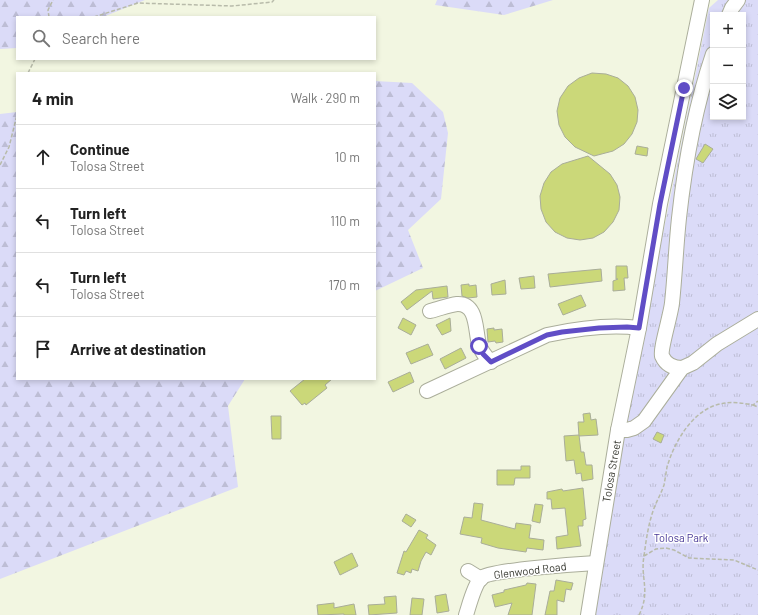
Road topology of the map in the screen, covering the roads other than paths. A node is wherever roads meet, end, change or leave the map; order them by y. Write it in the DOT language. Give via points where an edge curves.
graph roads {
  1 [pos="702,0"];
  2 [pos="738,0"];
  3 [pos="730,12"];
  4 [pos="710,63"];
  5 [pos="430,311"];
  6 [pos="758,319"];
  7 [pos="639,328"];
  8 [pos="491,362"];
  9 [pos="682,368"];
  10 [pos="427,391"];
  11 [pos="618,430"];
  12 [pos="596,563"];
  13 [pos="468,571"];
  14 [pos="481,579"];
  15 [pos="466,615"];
  16 [pos="588,615"];
  1 -- 7 [label="street, Tolosa Street" via="660,204"];
  2 -- 3 [label="street"];
  4 -- 9 [label="street" via="689,148 679,217 672,304 662,352 665,362 673,367"];
  5 -- 8 [label="street" via="457,304 469,308 474,316 479,346"];
  6 -- 9 [label="street"];
  7 -- 8 [label="street" via="599,328 547,335"];
  7 -- 11 [label="street, Tolosa Street"];
  8 -- 10 [label="street"];
  9 -- 11 [label="street" via="644,421 634,428"];
  11 -- 12 [label="street, Tolosa Street"];
  12 -- 14 [label="street, Glenwood Road" via="491,574"];
  12 -- 16 [label="street, Tolosa Street"];
  13 -- 14 [label="street, Glenwood Road"];
  14 -- 15 [label="street"];
}
